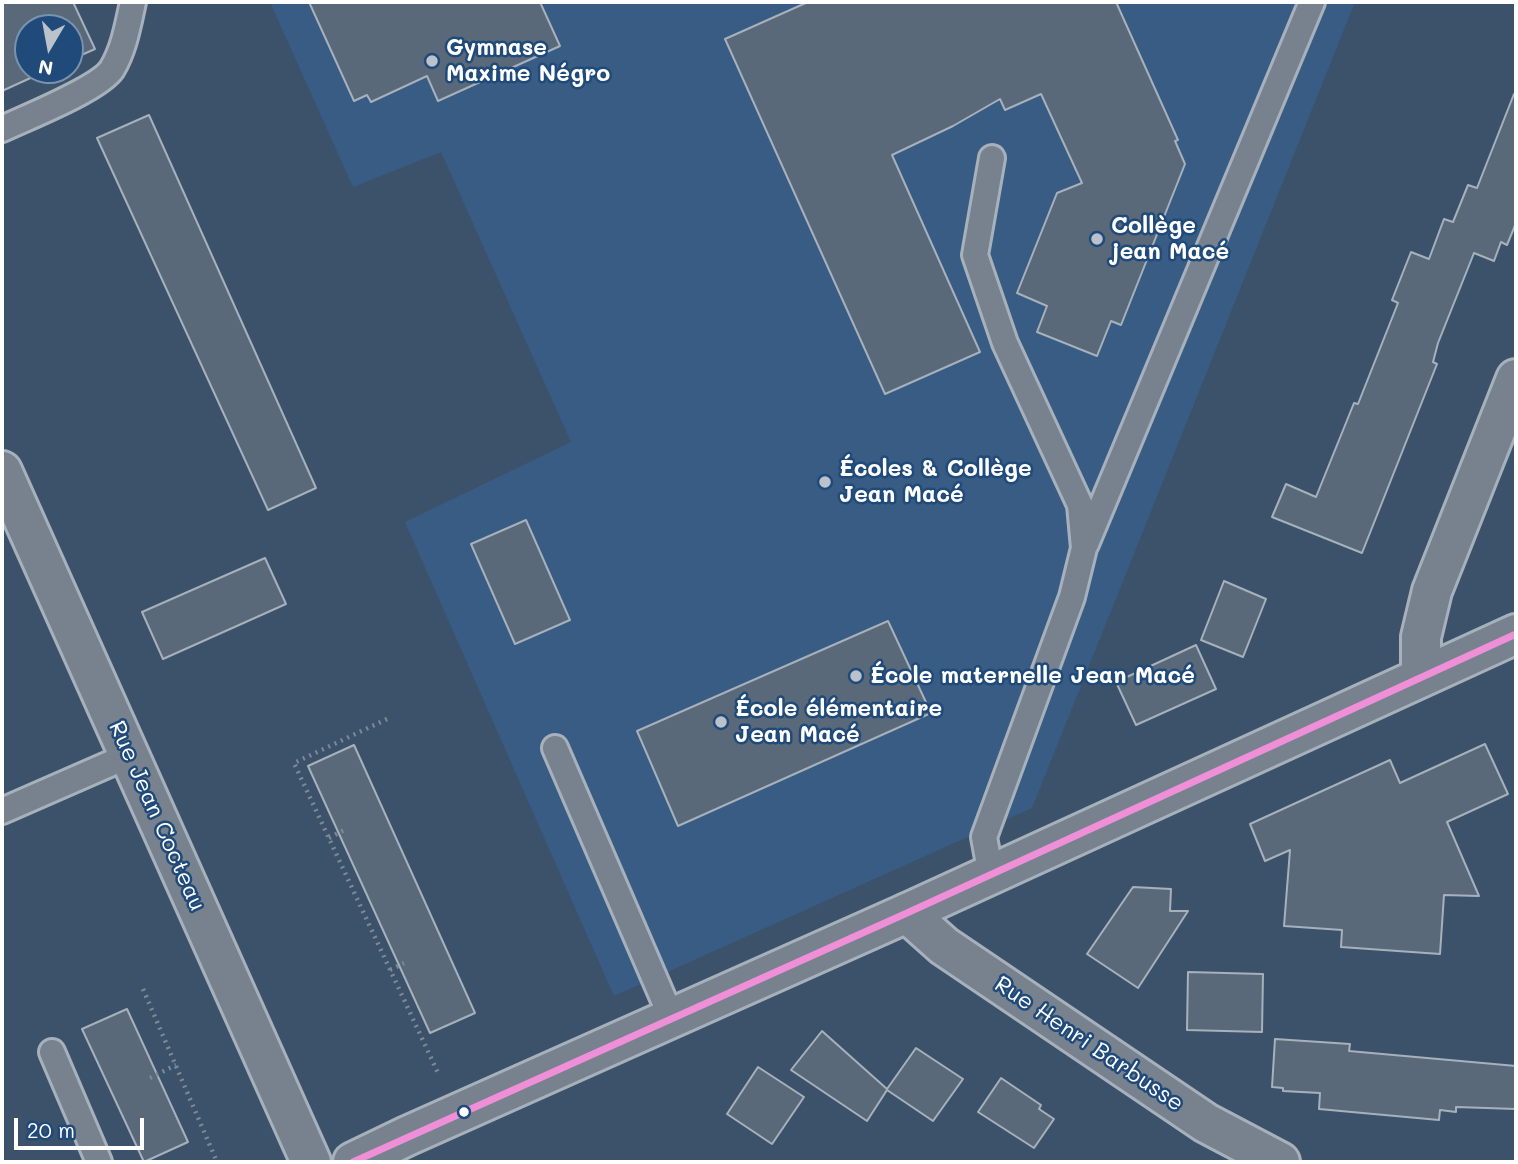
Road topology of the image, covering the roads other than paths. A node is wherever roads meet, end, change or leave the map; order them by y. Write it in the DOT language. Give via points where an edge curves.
graph roads {
  1 [pos="133,2"];
  2 [pos="1312,2"];
  3 [pos="2,129"];
  4 [pos="992,158"];
  5 [pos="1516,379"];
  6 [pos="2,471"];
  7 [pos="1084,548"];
  8 [pos="1516,634"];
  9 [pos="1421,677"];
  10 [pos="555,748"];
  11 [pos="130,755"];
  12 [pos="2,811"];
  13 [pos="991,875"];
  14 [pos="907,913"];
  15 [pos="672,1019"];
  16 [pos="52,1052"];
  17 [pos="99,1162"];
  18 [pos="311,1162"];
  19 [pos="354,1162"];
  20 [pos="1280,1162"];
  1 -- 3 [label="lane" via="124,43 110,72 76,95"];
  2 -- 7 [label="lane"];
  4 -- 7 [label="lane" via="975,255 1005,343 1080,505"];
  5 -- 9 [label="street" via="1432,591 1421,637"];
  6 -- 11 [label="street, Rue Jean Cocteau"];
  7 -- 13 [label="lane" via="1072,597 984,837"];
  8 -- 9 [label="street"];
  9 -- 13 [label="street"];
  10 -- 15 [label="lane"];
  11 -- 12 [label="lane"];
  11 -- 18 [label="street, Rue Jean Cocteau"];
  13 -- 14 [label="street"];
  14 -- 15 [label="street"];
  14 -- 20 [label="street, Rue Henri Barbusse" via="944,946 1206,1123"];
  15 -- 19 [label="street"];
  16 -- 17 [label="lane"];
}
